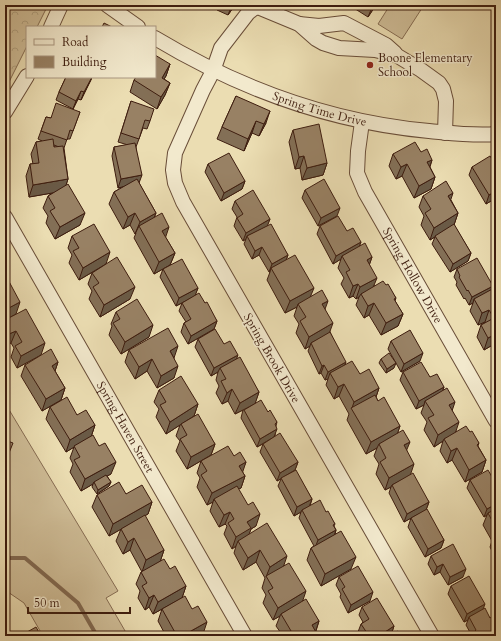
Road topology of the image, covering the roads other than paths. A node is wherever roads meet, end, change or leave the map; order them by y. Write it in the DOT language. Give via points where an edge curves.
graph roads {
  1 [pos="62,5"];
  2 [pos="107,5"];
  3 [pos="299,24"];
  4 [pos="52,26"];
  5 [pos="137,26"];
  6 [pos="156,39"];
  7 [pos="396,55"];
  8 [pos="213,71"];
  9 [pos="26,78"];
  10 [pos="5,112"];
  11 [pos="362,122"];
  12 [pos="445,133"];
  13 [pos="496,134"];
  14 [pos="5,217"];
  15 [pos="496,421"];
  16 [pos="245,636"];
  17 [pos="432,636"];
  1 -- 4 [label="street"];
  2 -- 5 [label="street"];
  3 -- 7 [label="street" via="316,39 331,46 375,50"];
  3 -- 7 [label="street" via="319,26 344,23 386,44"];
  3 -- 8 [label="street, Spring Brook Drive" via="262,9 252,9 221,48"];
  6 -- 8 [label="street, Spring Time Drive"];
  7 -- 12 [label="street" via="440,83 445,95"];
  8 -- 11 [label="street, Spring Time Drive" via="278,98"];
  8 -- 17 [label="street, Spring Brook Drive" via="175,154 175,183 183,202"];
  9 -- 10 [label="street"];
  11 -- 12 [label="street, Spring Time Drive"];
  11 -- 15 [label="street, Spring Hollow Drive" via="358,173 365,192"];
  12 -- 13 [label="street, Spring Time Drive"];
  14 -- 16 [label="street, Spring Haven Street"];
}
